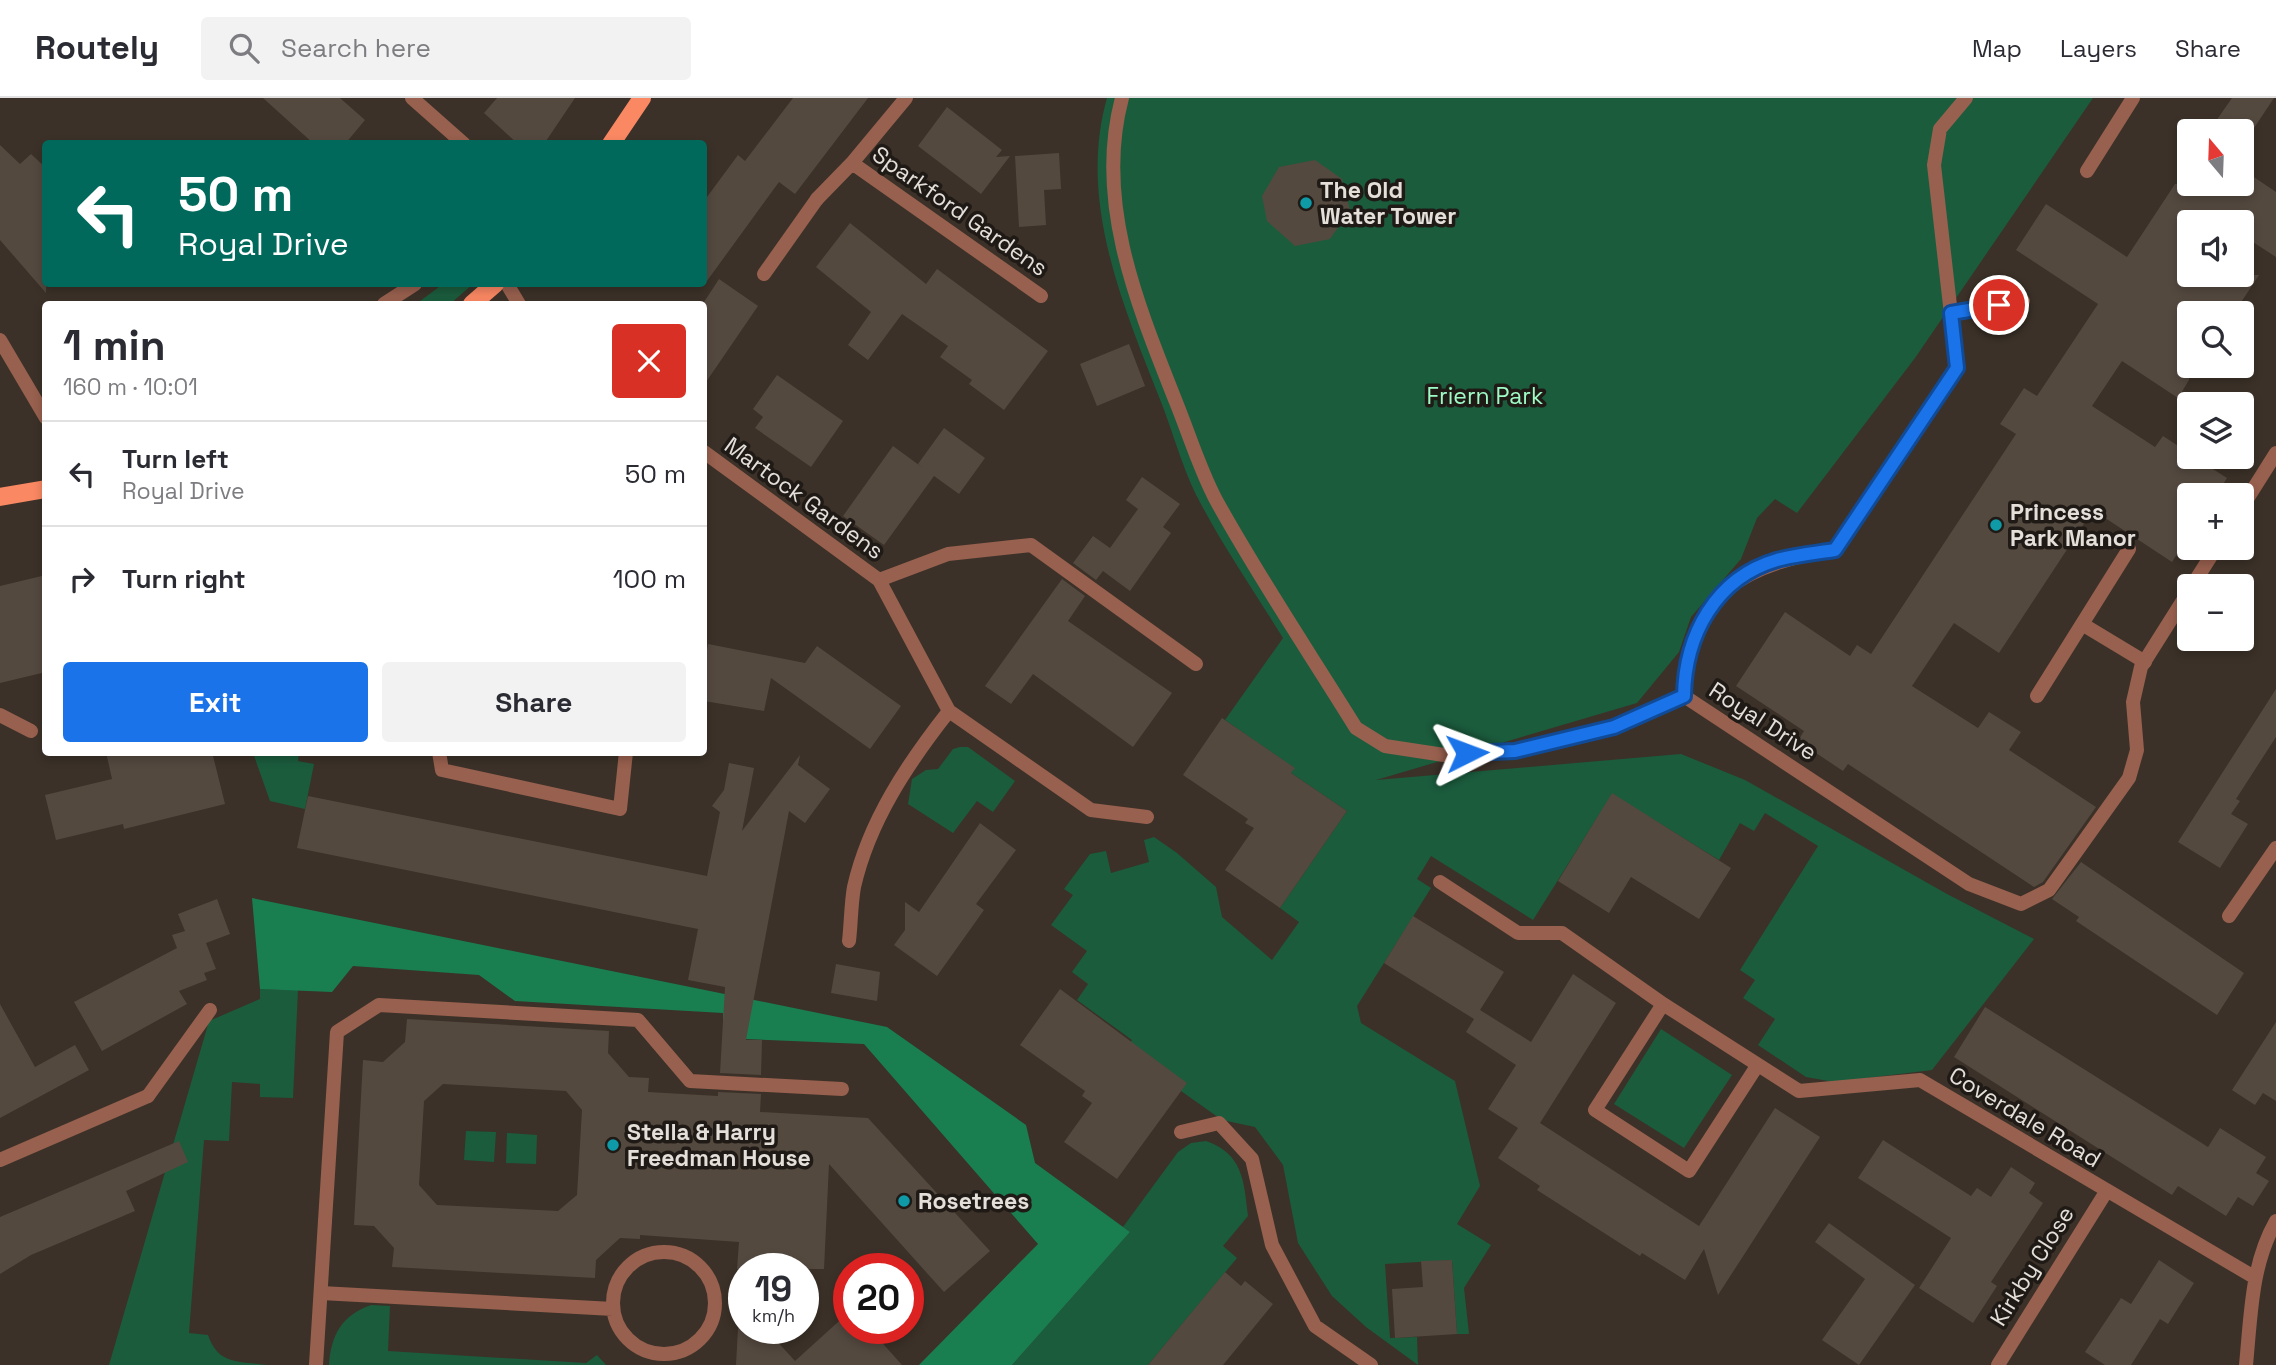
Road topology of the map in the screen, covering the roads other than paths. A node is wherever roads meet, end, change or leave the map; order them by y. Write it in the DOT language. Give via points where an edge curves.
graph roads {
  1 [pos="412,98"];
  2 [pos="642,98"];
  3 [pos="906,98"];
  4 [pos="1122,98"];
  5 [pos="1965,98"];
  6 [pos="2133,98"];
  7 [pos="459,140"];
  8 [pos="614,140"];
  9 [pos="852,163"];
  10 [pos="2087,171"];
  11 [pos="764,274"];
  12 [pos="410,287"];
  13 [pos="492,287"];
  14 [pos="1041,296"];
  15 [pos="389,301"];
  16 [pos="475,301"];
  17 [pos="2023,301"];
  18 [pos="1951,313"];
  19 [pos="0,340"];
  20 [pos="42,411"];
  21 [pos="2276,453"];
  22 [pos="707,454"];
  23 [pos="2254,488"];
  24 [pos="42,490"];
  25 [pos="0,498"];
  26 [pos="2129,549"];
  27 [pos="879,580"];
  28 [pos="2177,610"];
  29 [pos="2082,624"];
  30 [pos="2145,662"];
  31 [pos="1196,664"];
  32 [pos="1684,696"];
  33 [pos="2037,696"];
  34 [pos="949,711"];
  35 [pos="0,715"];
  36 [pos="31,731"];
  37 [pos="440,756"];
  38 [pos="626,756"];
  39 [pos="1147,817"];
  40 [pos="2276,848"];
  41 [pos="2270,866"];
  42 [pos="1440,882"];
  43 [pos="2229,916"];
  44 [pos="849,942"];
  45 [pos="1663,1004"];
  46 [pos="209,1010"];
  47 [pos="1757,1066"];
  48 [pos="842,1089"];
  49 [pos="1181,1132"];
  50 [pos="0,1160"];
  51 [pos="2106,1192"];
  52 [pos="2276,1221"];
  53 [pos="2254,1277"];
  54 [pos="321,1293"];
  55 [pos="612,1309"];
  56 [pos="316,1365"];
  57 [pos="1371,1365"];
  58 [pos="1998,1365"];
  59 [pos="2246,1365"];
  1 -- 7 [label="street"];
  2 -- 8 [label="main road"];
  3 -- 9 [label="street, Sparkford Gardens"];
  4 -- 32 [label="street" via="1112,154 1114,191 1126,258 1145,323 1215,498 1356,727 1385,747 1444,754 1515,751 1614,727"];
  5 -- 18 [label="street, Royal Drive" via="1940,129 1934,164"];
  6 -- 10 [label="street"];
  9 -- 11 [label="street, Sparkford Gardens" via="817,199"];
  9 -- 14 [label="street, Sparkford Gardens"];
  12 -- 15 [label="street"];
  13 -- 16 [label="main road"];
  17 -- 18 [label="street"];
  18 -- 32 [label="street, Royal Drive" via="1957,368 1835,550 1775,561 1730,584 1700,621 1684,666"];
  19 -- 20 [label="street"];
  21 -- 23 [label="street"];
  22 -- 27 [label="street, Martock Gardens"];
  24 -- 25 [label="main road"];
  26 -- 29 [label="street"];
  27 -- 31 [label="street" via="948,554 1031,545"];
  27 -- 34 [label="street, Martock Gardens"];
  28 -- 30 [label="street, Royal Drive"];
  29 -- 30 [label="street"];
  29 -- 33 [label="street"];
  30 -- 32 [label="street, Royal Drive" via="2133,702 2137,750 2129,778 2049,890 2021,904 1969,884"];
  34 -- 39 [label="street, Martock Gardens" via="1091,810"];
  34 -- 44 [label="street" via="912,758 877,822 854,887"];
  35 -- 36 [label="street"];
  37 -- 38 [label="street" via="442,770 620,809"];
  40 -- 41 [label="street"];
  41 -- 43 [label="street"];
  42 -- 45 [label="street, Coverdale Road" via="1518,933 1562,933"];
  45 -- 47 [label="street, Coverdale Road"];
  45 -- 47 [label="street" via="1595,1111 1689,1171"];
  46 -- 50 [label="street" via="148,1096"];
  47 -- 51 [label="street, Coverdale Road" via="1799,1091 1920,1080"];
  48 -- 54 [label="street" via="690,1081 638,1020 379,1006 337,1032"];
  49 -- 57 [label="street" via="1219,1123 1252,1159 1272,1245 1315,1326"];
  51 -- 53 [label="street, Coverdale Road"];
  51 -- 58 [label="street, Kirkby Close"];
  52 -- 53 [label="street" via="2262,1246"];
  53 -- 59 [label="street"];
  54 -- 55 [label="street"];
  54 -- 56 [label="street"];
  55 -- 55 [label="street" via="619,1329 632,1343 650,1353 670,1355 690,1348 705,1335 714,1317 716,1296 709,1277 696,1262 678,1253 658,1251 623,1271 614,1289"];
}
